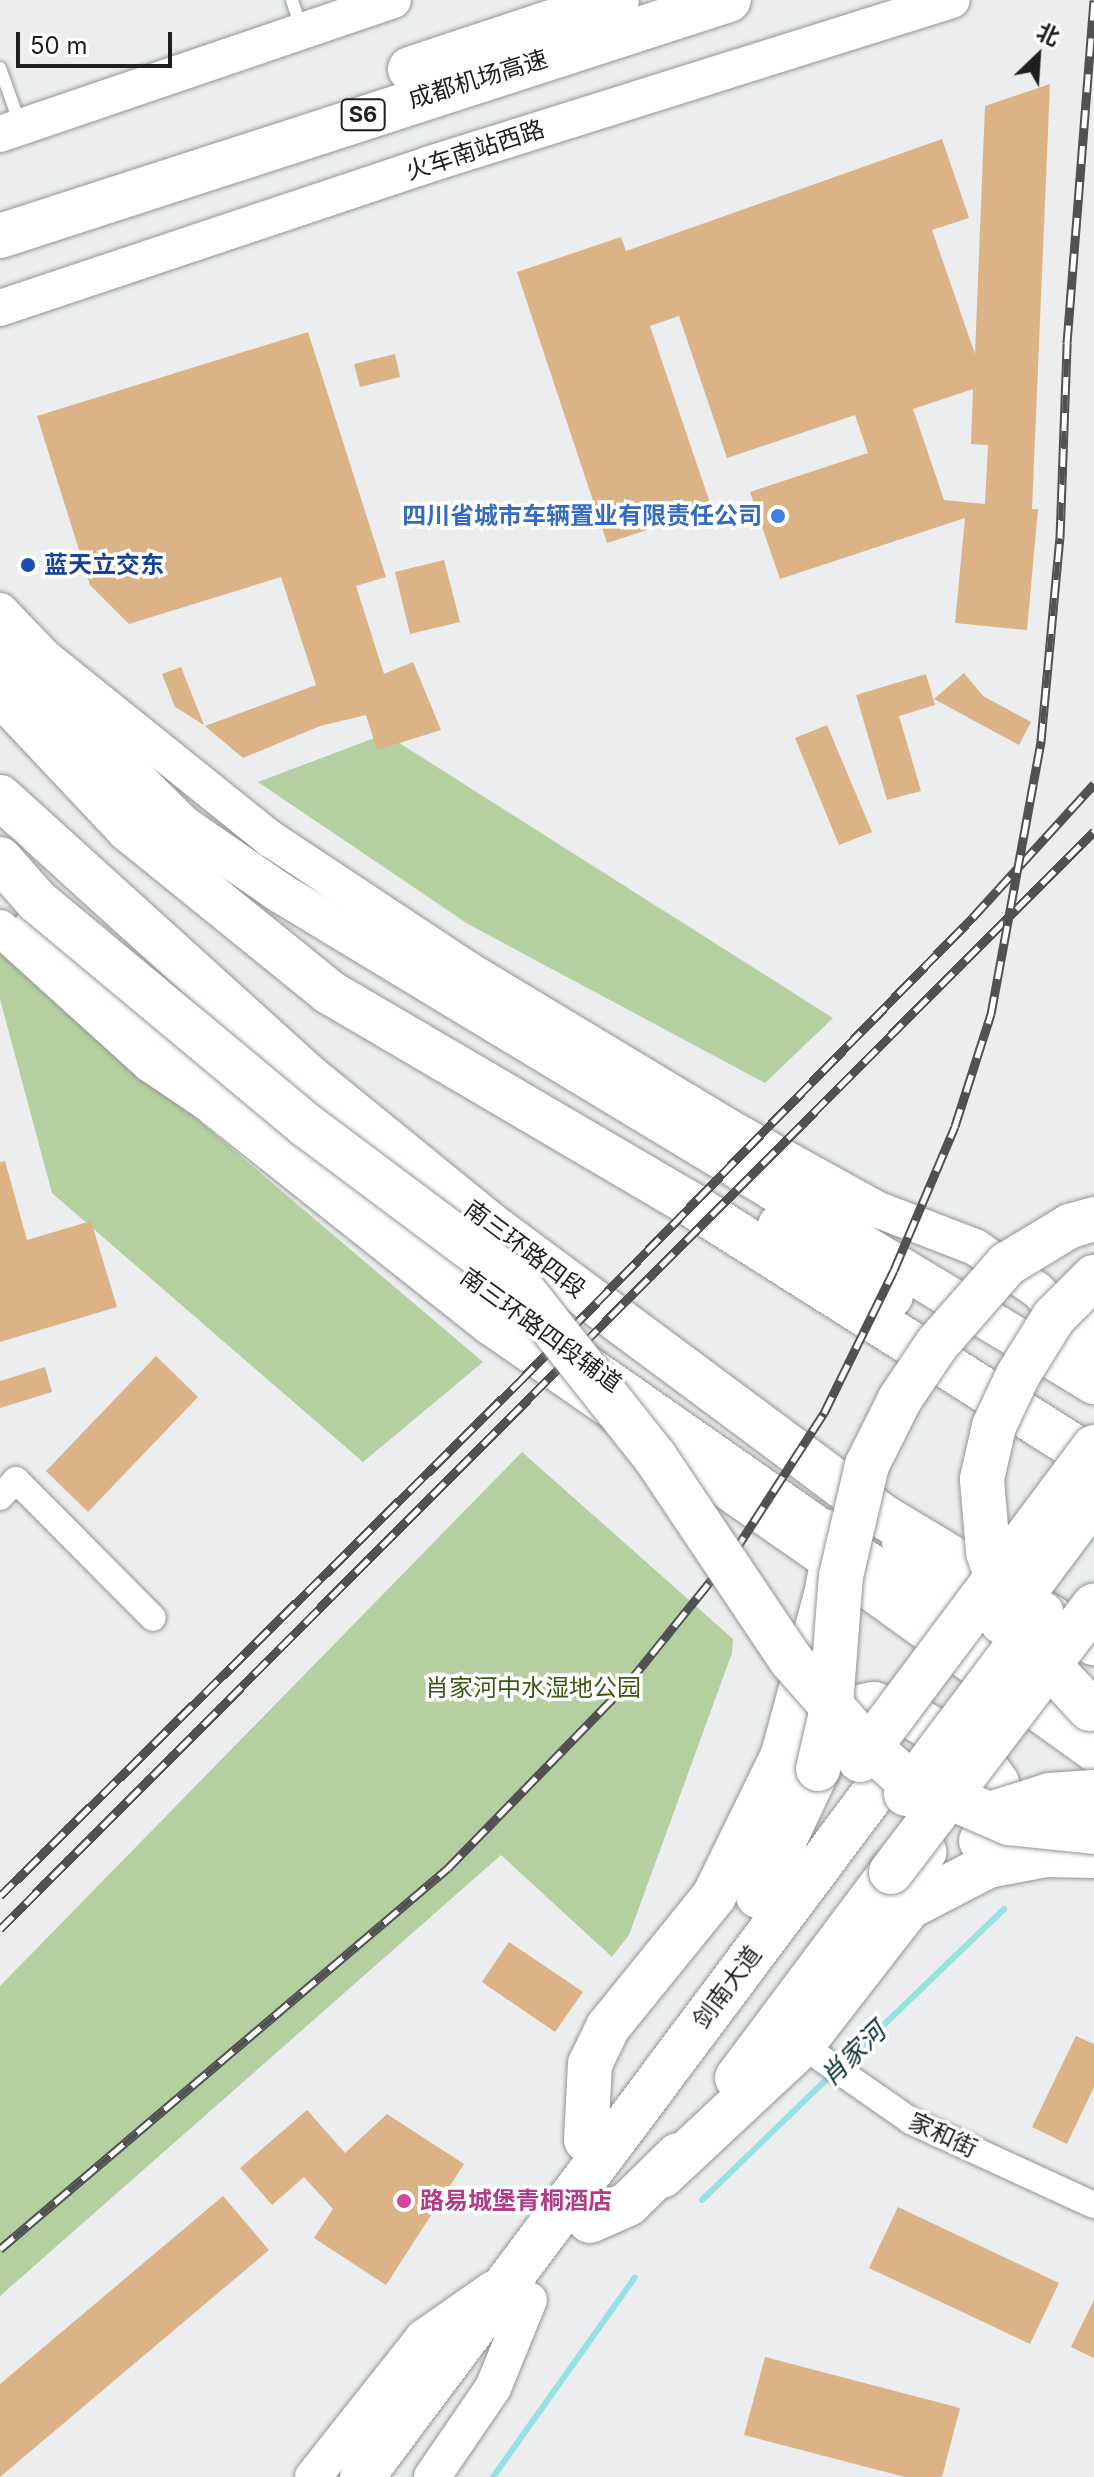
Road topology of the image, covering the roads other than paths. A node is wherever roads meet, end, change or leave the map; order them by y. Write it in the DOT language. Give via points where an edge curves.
graph roads {
  1 [pos="393,0"];
  2 [pos="617,0"];
  3 [pos="729,0"];
  4 [pos="952,0"];
  5 [pos="297,15"];
  6 [pos="0,68"];
  7 [pos="10,130"];
  8 [pos="0,205"];
  9 [pos="0,236"];
  10 [pos="0,308"];
  11 [pos="0,611"];
  12 [pos="0,644"];
  13 [pos="44,657"];
  14 [pos="0,693"];
  15 [pos="0,797"];
  16 [pos="0,859"];
  17 [pos="0,891"];
  18 [pos="222,905"];
  19 [pos="0,928"];
  20 [pos="391,963"];
  21 [pos="215,1109"];
  22 [pos="360,1196"];
  23 [pos="1094,1219"];
  24 [pos="1094,1277"];
  25 [pos="1088,1333"];
  26 [pos="1094,1384"];
  27 [pos="1094,1429"];
  28 [pos="1094,1447"];
  29 [pos="1094,1459"];
  30 [pos="0,1497"];
  31 [pos="1094,1499"];
  32 [pos="879,1514"];
  33 [pos="1094,1543"];
  34 [pos="830,1554"];
  35 [pos="1094,1606"];
  36 [pos="153,1618"];
  37 [pos="1094,1643"];
  38 [pos="997,1652"];
  39 [pos="1094,1715"];
  40 [pos="1094,1754"];
  41 [pos="884,1778"];
  42 [pos="771,1784"];
  43 [pos="1094,1792"];
  44 [pos="1094,1832"];
  45 [pos="1094,1856"];
  46 [pos="900,1890"];
  47 [pos="758,1896"];
  48 [pos="814,2054"];
  49 [pos="586,2140"];
  50 [pos="662,2176"];
  51 [pos="584,2204"];
  52 [pos="1094,2205"];
  53 [pos="520,2288"];
  54 [pos="313,2477"];
  55 [pos="362,2477"];
  56 [pos="399,2477"];
  57 [pos="432,2477"];
  1 -- 5 [label="main road"];
  2 -- 8 [label="highway, 成都机场高速 / S6"];
  3 -- 9 [label="highway, 成都机场高速 / S6"];
  4 -- 10 [label="main road, 火车南站西路" via="427,165"];
  5 -- 7 [label="main road"];
  6 -- 7 [label="lane"];
  11 -- 13 [label="main road"];
  12 -- 20 [label="main road" via="182,825"];
  13 -- 20 [label="main road" via="244,852"];
  13 -- 25 [label="main road" via="272,840 457,962 862,1201 975,1247"];
  14 -- 18 [label="highway" via="128,829"];
  15 -- 32 [label="highway, 南三环路四段" via="345,1107 489,1224"];
  16 -- 44 [label="highway, bridge" via="37,901 306,1125 517,1283 647,1445 791,1660 858,1736 903,1777 1009,1823"];
  17 -- 22 [label="highway" via="99,983"];
  18 -- 27 [label="highway" via="650,1146"];
  18 -- 29 [label="highway" via="329,992 687,1202"];
  19 -- 21 [label="main road, 南三环路四段辅道" via="150,1064"];
  20 -- 26 [label="main road"];
  21 -- 22 [label="main road, 南三环路四段辅道"];
  21 -- 34 [label="main road" via="489,1326"];
  22 -- 34 [label="main road, 南三环路四段辅道"];
  23 -- 47 [label="highway, bridge" via="1070,1226 1007,1264 937,1344 900,1399 867,1465 841,1576 830,1718 818,1769"];
  24 -- 39 [label="highway, bridge" via="1054,1317 1018,1375 994,1426 982,1479 988,1552 1005,1602 1035,1650"];
  28 -- 41 [label="highway, bridge"];
  30 -- 36 [label="street" via="16,1480"];
  31 -- 41 [label="highway, 剑南大道, bridge"];
  32 -- 37 [label="highway, 南三环路四段"];
  32 -- 38 [label="highway"];
  33 -- 41 [label="highway, 剑南大道, bridge"];
  34 -- 38 [label="main road, 南三环路四段辅道"];
  34 -- 40 [label="main road"];
  34 -- 42 [label="highway" via="834,1553 826,1595"];
  35 -- 46 [label="highway, bridge"];
  38 -- 39 [label="main road, 南三环路四段辅道"];
  41 -- 47 [label="highway"];
  41 -- 51 [label="highway, 剑南大道"];
  42 -- 46 [label="highway" via="795,1746 822,1718 874,1704 912,1717 983,1763 997,1783 1001,1817 960,1860"];
  42 -- 49 [label="highway" via="714,1896 608,2027 590,2064"];
  43 -- 46 [label="highway, bridge" via="1021,1803 984,1816 929,1849"];
  45 -- 46 [label="highway" via="1047,1855"];
  46 -- 48 [label="highway"];
  46 -- 50 [label="highway"];
  47 -- 49 [label="highway" via="618,2086"];
  48 -- 50 [label="highway"];
  48 -- 52 [label="street, 家和街" via="882,2104"];
  49 -- 51 [label="highway"];
  50 -- 51 [label="highway" via="628,2204"];
  51 -- 53 [label="highway, 剑南大道"];
  53 -- 54 [label="main road" via="423,2338"];
  53 -- 55 [label="highway, 剑南大道"];
  53 -- 56 [label="highway, 剑南大道"];
  53 -- 57 [label="main road" via="493,2388"];
}
